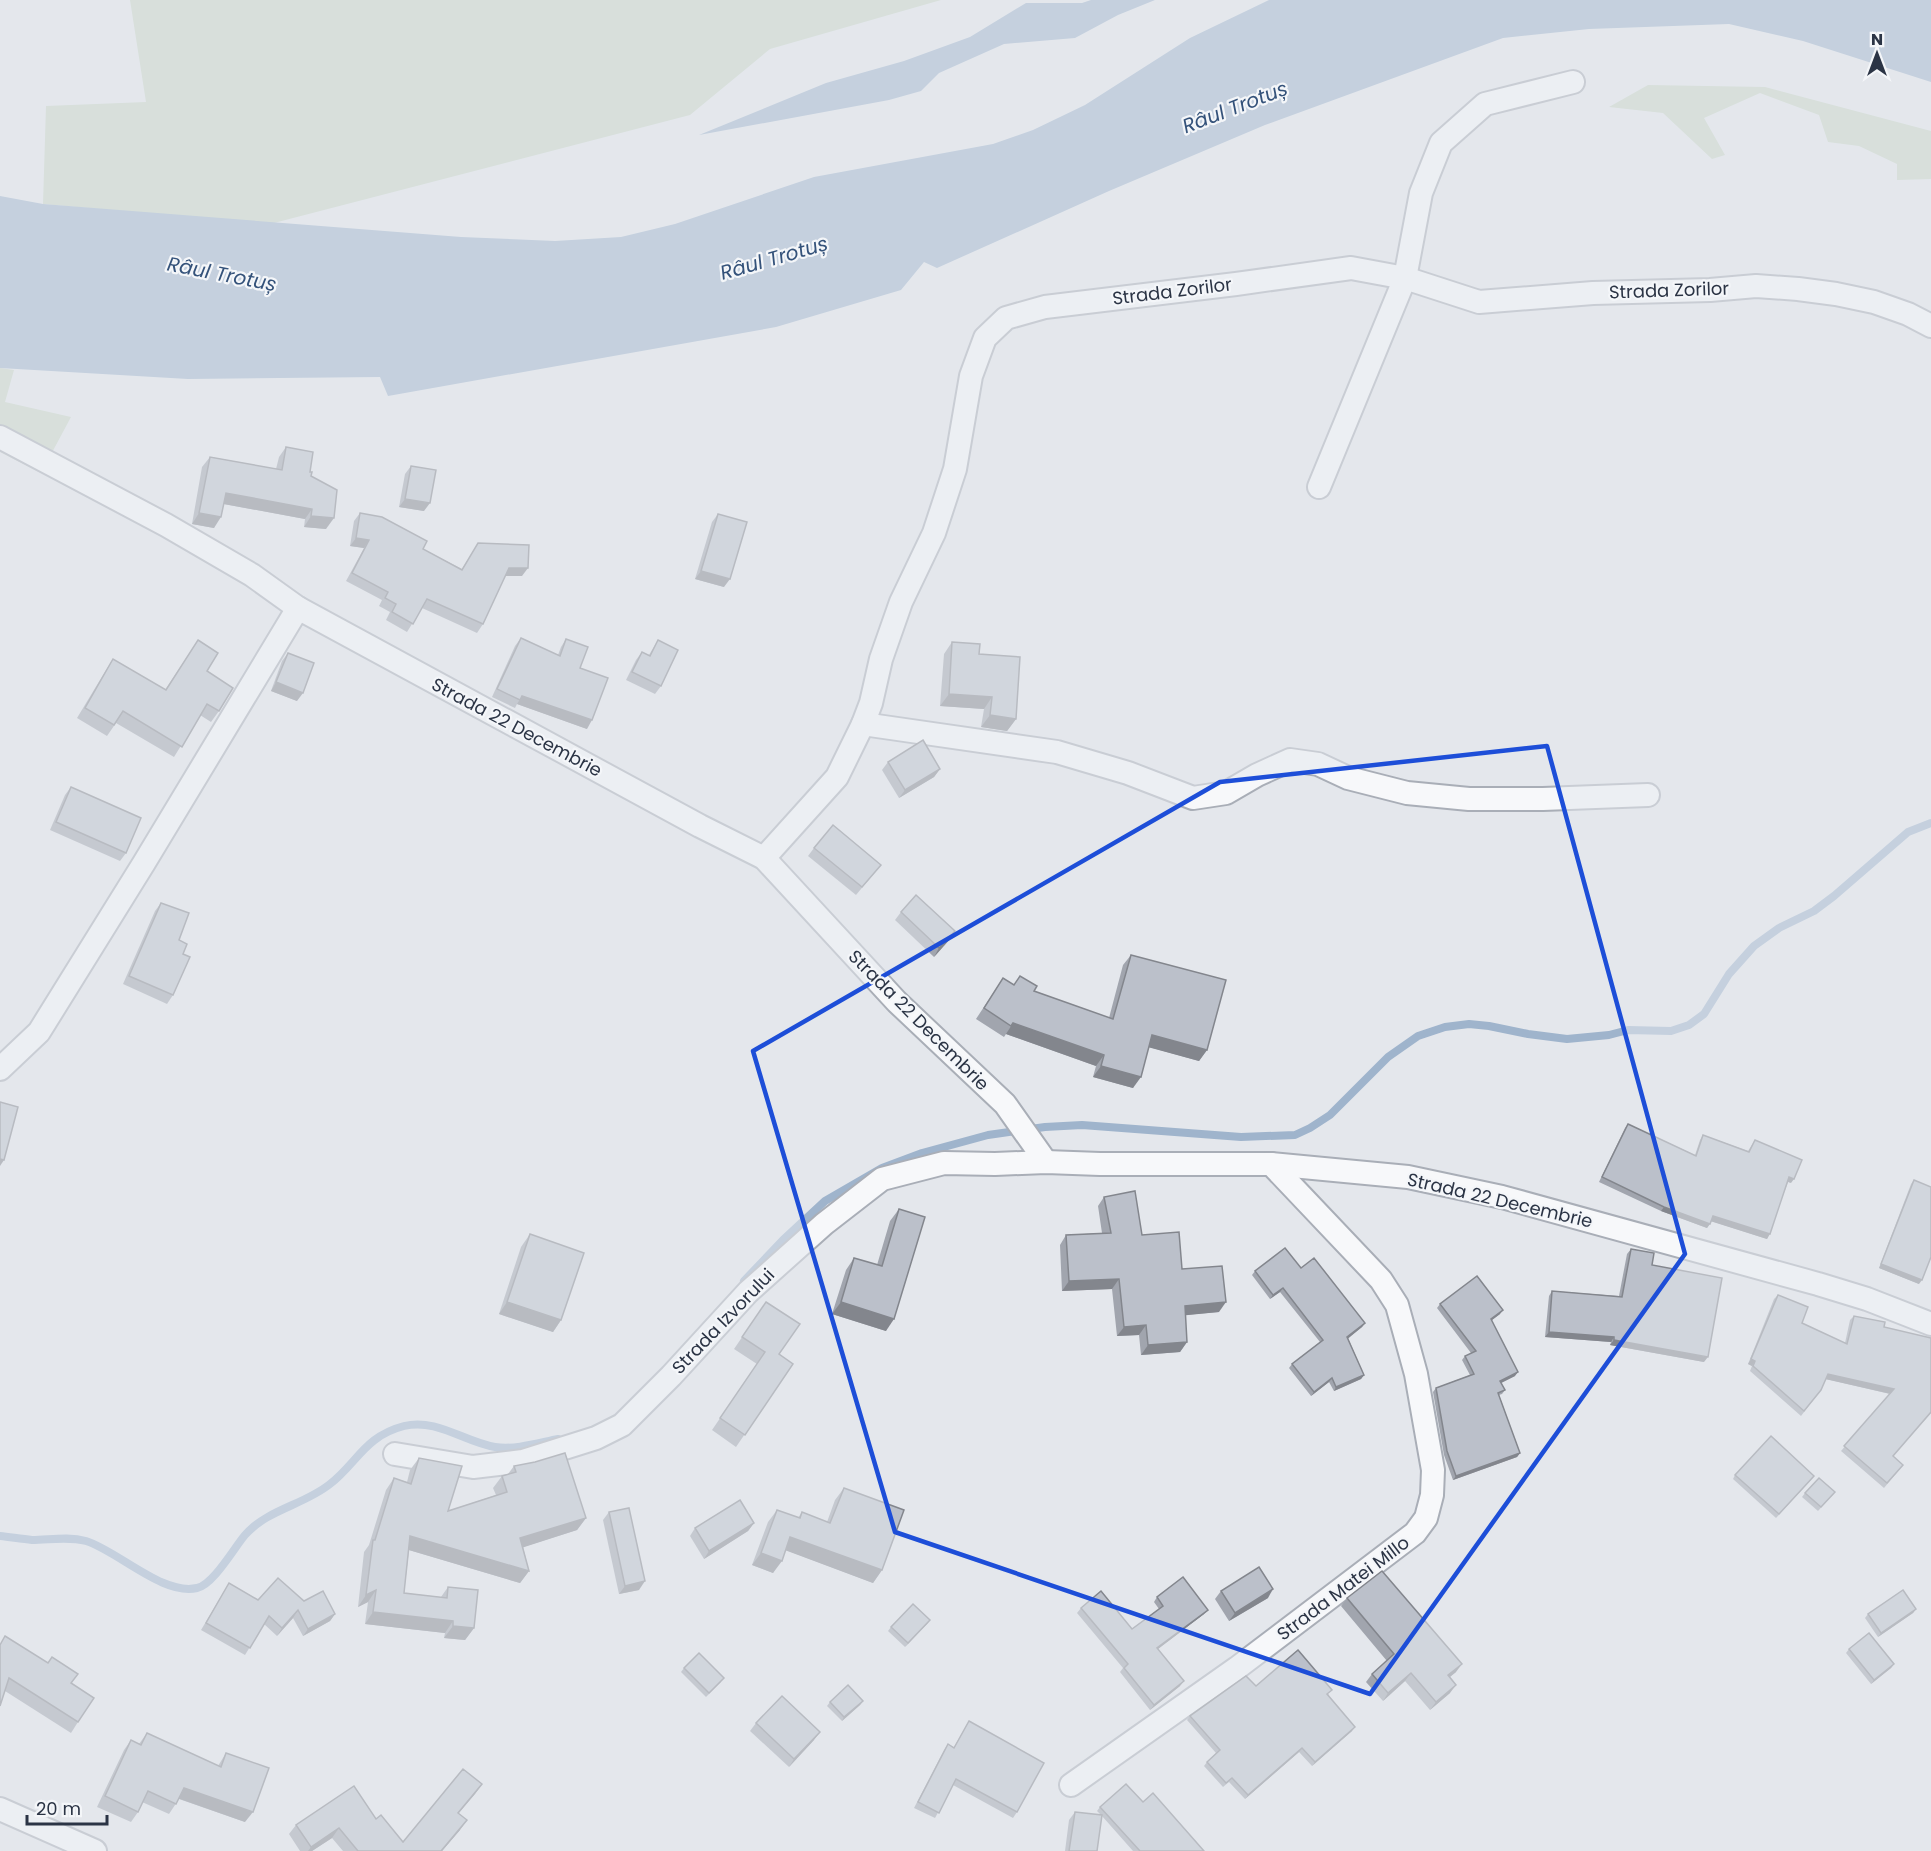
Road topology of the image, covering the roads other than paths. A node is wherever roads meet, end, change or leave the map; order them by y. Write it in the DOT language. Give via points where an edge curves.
graph roads {
  1 [pos="1573,82"];
  2 [pos="1405,278"];
  3 [pos="1931,326"];
  4 [pos="0,437"];
  5 [pos="1319,487"];
  6 [pos="298,608"];
  7 [pos="863,724"];
  8 [pos="1648,795"];
  9 [pos="764,858"];
  10 [pos="0,1070"];
  11 [pos="1046,1162"];
  12 [pos="1271,1164"];
  13 [pos="1931,1324"];
  14 [pos="395,1454"];
  15 [pos="1071,1785"];
  16 [pos="0,1809"];
  17 [pos="95,1851"];
  1 -- 2 [label="street" via="1485,104 1441,143 1421,192"];
  2 -- 3 [label="street, Strada Zorilor" via="1479,302 1593,292 1756,286 1798,289 1874,302"];
  2 -- 5 [label="street"];
  2 -- 7 [label="street, Strada Zorilor" via="1351,268 1046,307 1006,318 985,338 971,376 955,469 934,533 901,602"];
  4 -- 6 [label="street, Strada 22 Decembrie" via="252,574"];
  6 -- 9 [label="street, Strada 22 Decembrie"];
  6 -- 10 [label="street" via="39,1032"];
  7 -- 8 [label="street" via="1057,752 1193,798 1226,793 1290,760 1318,764 1348,778 1407,793 1469,800"];
  7 -- 9 [label="street, Strada Zorilor" via="837,777"];
  9 -- 11 [label="street, Strada 22 Decembrie" via="897,1002 997,1097"];
  11 -- 12 [label="street, Strada 22 Decembrie"];
  11 -- 14 [label="street, Strada Izvorului" via="944,1163 882,1179 748,1292 622,1425 596,1438 523,1461 473,1467"];
  12 -- 13 [label="street, Strada 22 Decembrie" via="1408,1177 1502,1197 1818,1284"];
  12 -- 15 [label="street, Strada Matei Millo" via="1381,1280 1397,1305 1416,1374 1433,1470 1426,1518 1415,1533 1237,1668"];
  16 -- 17 [label="street"];
}
